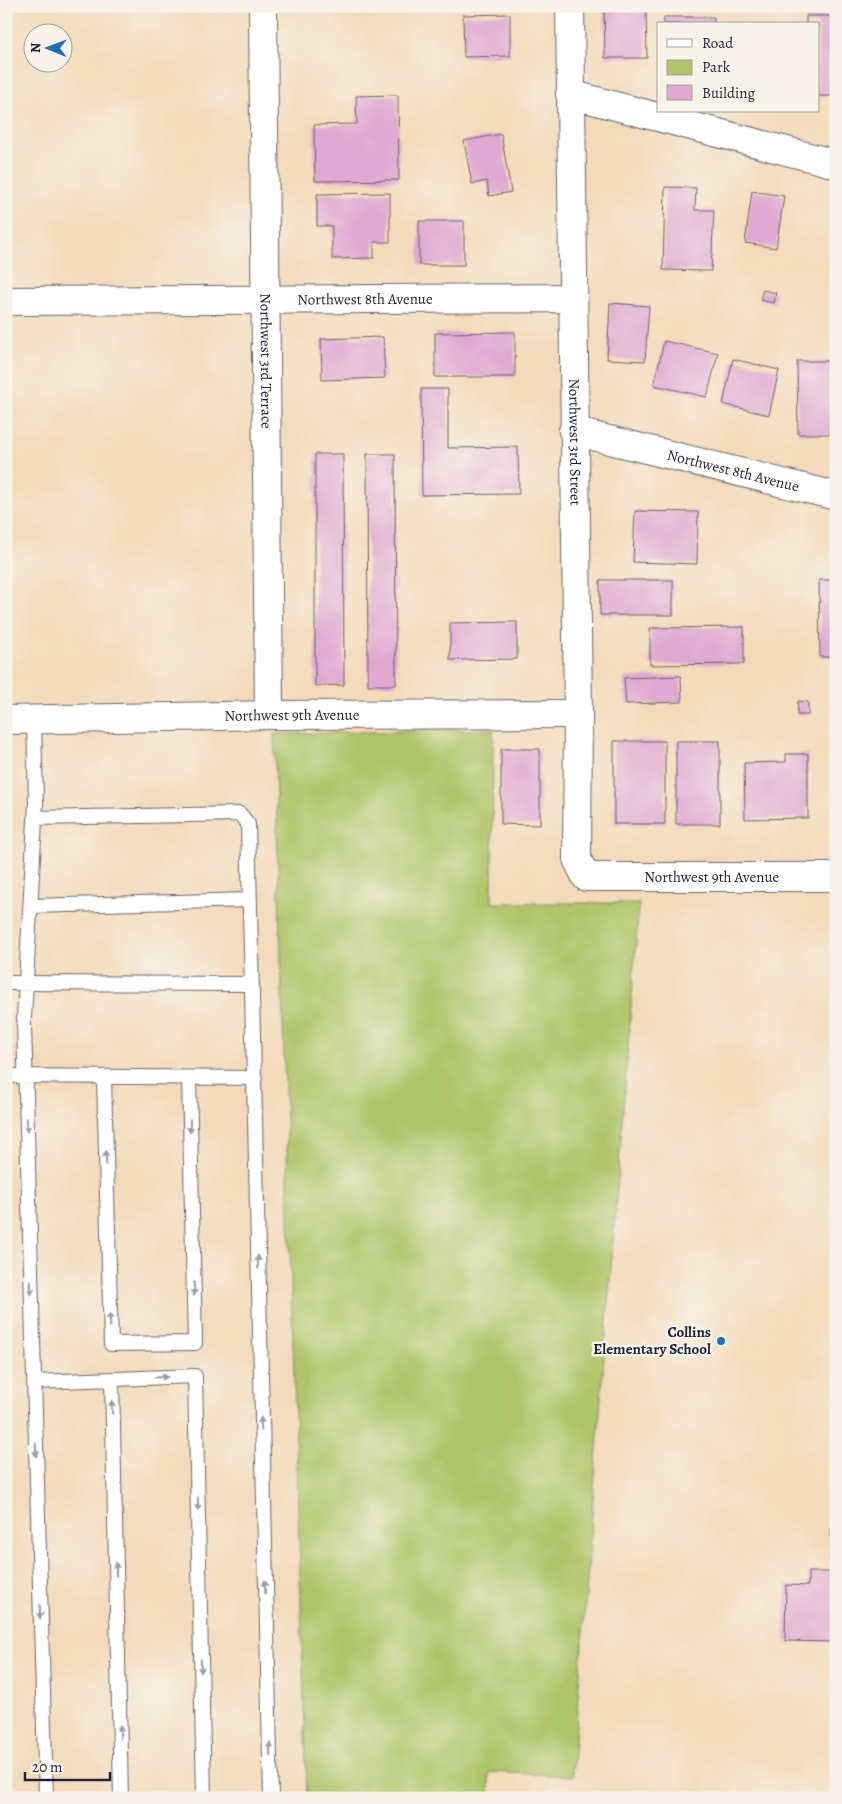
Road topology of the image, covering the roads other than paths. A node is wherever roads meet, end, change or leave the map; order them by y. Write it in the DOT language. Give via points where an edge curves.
graph roads {
  1 [pos="263,6"];
  2 [pos="570,6"];
  3 [pos="570,94"];
  4 [pos="836,164"];
  5 [pos="572,298"];
  6 [pos="266,300"];
  7 [pos="6,301"];
  8 [pos="573,431"];
  9 [pos="836,496"];
  10 [pos="578,714"];
  11 [pos="269,715"];
  12 [pos="34,719"];
  13 [pos="6,720"];
  14 [pos="36,818"];
  15 [pos="586,877"];
  16 [pos="836,877"];
  17 [pos="250,900"];
  18 [pos="30,906"];
  19 [pos="6,983"];
  20 [pos="25,983"];
  21 [pos="252,984"];
  22 [pos="6,1076"];
  23 [pos="25,1076"];
  24 [pos="104,1078"];
  25 [pos="189,1078"];
  26 [pos="255,1078"];
  27 [pos="112,1380"];
  28 [pos="34,1382"];
  29 [pos="46,1798"];
  30 [pos="121,1798"];
  31 [pos="204,1798"];
  32 [pos="271,1798"];
  1 -- 6 [label="street, Northwest 3rd Terrace"];
  2 -- 3 [label="street, Northwest 3rd Street"];
  3 -- 4 [label="street"];
  3 -- 5 [label="street, Northwest 3rd Street"];
  5 -- 6 [label="street, Northwest 8th Avenue"];
  5 -- 8 [label="street, Northwest 3rd Street"];
  6 -- 7 [label="street, Northwest 8th Avenue"];
  6 -- 11 [label="street, Northwest 3rd Terrace"];
  8 -- 9 [label="street, Northwest 8th Avenue"];
  8 -- 10 [label="street, Northwest 3rd Street"];
  10 -- 11 [label="street, Northwest 9th Avenue"];
  10 -- 15 [label="street, Northwest 3rd Street" via="577,859"];
  11 -- 12 [label="street, Northwest 9th Avenue"];
  12 -- 13 [label="street, Northwest 9th Avenue"];
  12 -- 14 [label="lane"];
  14 -- 17 [label="lane" via="240,814 248,824"];
  14 -- 18 [label="lane"];
  15 -- 16 [label="street, Northwest 9th Avenue"];
  17 -- 18 [label="lane"];
  17 -- 21 [label="lane"];
  18 -- 20 [label="lane"];
  19 -- 20 [label="lane"];
  20 -- 21 [label="lane"];
  20 -- 23 [label="lane"];
  21 -- 26 [label="lane"];
  22 -- 23 [label="lane"];
  23 -- 24 [label="lane"];
  23 -- 28 [label="lane, one-way"];
  24 -- 25 [label="lane"];
  25 -- 24 [label="lane, one-way" via="195,1343 111,1344"];
  25 -- 26 [label="lane"];
  32 -- 26 [label="lane, one-way"];
  27 -- 28 [label="lane"];
  30 -- 27 [label="lane, one-way"];
  27 -- 31 [label="lane, one-way" via="195,1376"];
  28 -- 29 [label="lane, one-way"];
}
